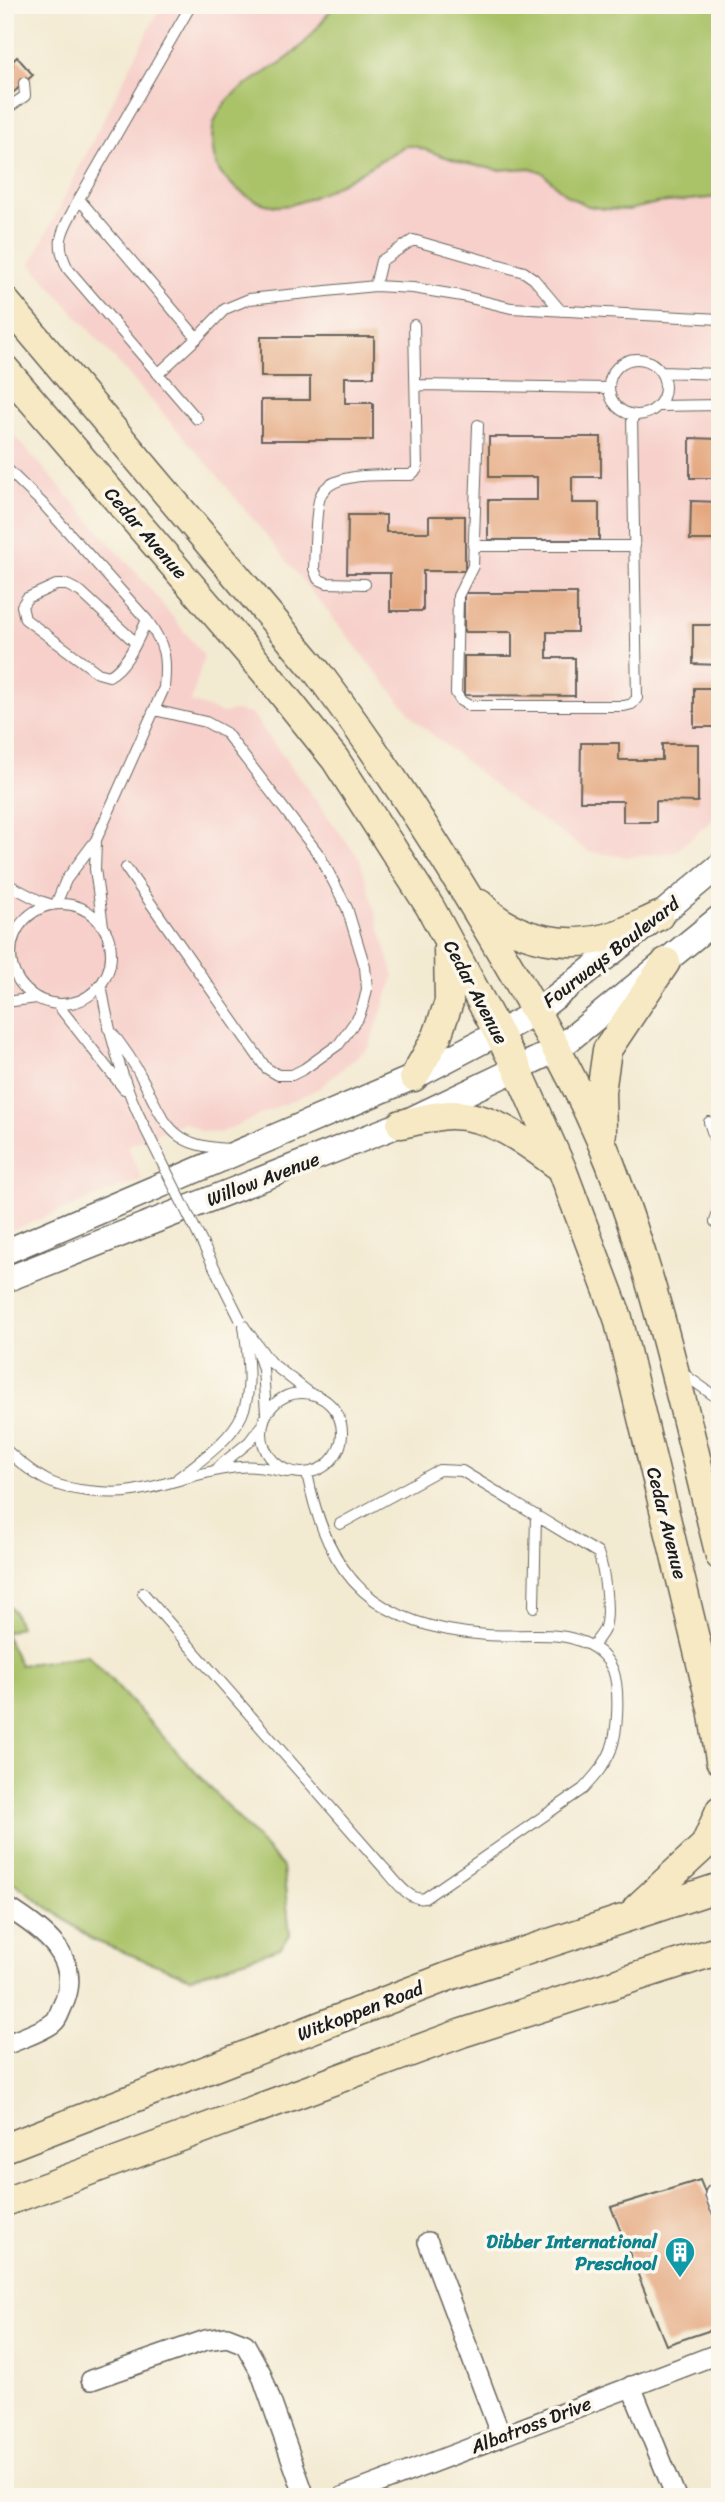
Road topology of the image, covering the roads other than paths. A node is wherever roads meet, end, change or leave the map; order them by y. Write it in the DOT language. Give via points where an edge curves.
graph roads {
  1 [pos="191,5"];
  2 [pos="24,83"];
  3 [pos="5,110"];
  4 [pos="79,199"];
  5 [pos="375,286"];
  6 [pos="5,300"];
  7 [pos="561,311"];
  8 [pos="720,319"];
  9 [pos="414,326"];
  10 [pos="197,338"];
  11 [pos="5,369"];
  12 [pos="661,372"];
  13 [pos="158,374"];
  14 [pos="720,374"];
  15 [pos="416,385"];
  16 [pos="16,388"];
  17 [pos="608,388"];
  18 [pos="658,405"];
  19 [pos="720,405"];
  20 [pos="632,415"];
  21 [pos="197,419"];
  22 [pos="478,425"];
  23 [pos="5,467"];
  24 [pos="473,545"];
  25 [pos="635,546"];
  26 [pos="365,584"];
  27 [pos="148,620"];
  28 [pos="136,643"];
  29 [pos="154,710"];
  30 [pos="96,840"];
  31 [pos="720,865"];
  32 [pos="126,868"];
  33 [pos="5,883"];
  34 [pos="461,884"];
  35 [pos="54,904"];
  36 [pos="659,916"];
  37 [pos="720,917"];
  38 [pos="5,924"];
  39 [pos="103,926"];
  40 [pos="447,940"];
  41 [pos="11,947"];
  42 [pos="8,962"];
  43 [pos="666,962"];
  44 [pos="101,984"];
  45 [pos="37,998"];
  46 [pos="5,1002"];
  47 [pos="57,1004"];
  48 [pos="536,1012"];
  49 [pos="108,1028"];
  50 [pos="498,1033"];
  51 [pos="558,1049"];
  52 [pos="517,1068"];
  53 [pos="414,1077"];
  54 [pos="128,1095"];
  55 [pos="709,1122"];
  56 [pos="401,1124"];
  57 [pos="253,1147"];
  58 [pos="720,1156"];
  59 [pos="610,1163"];
  60 [pos="562,1169"];
  61 [pos="720,1204"];
  62 [pos="720,1221"];
  63 [pos="5,1252"];
  64 [pos="6,1280"];
  65 [pos="242,1323"];
  66 [pos="254,1340"];
  67 [pos="672,1366"];
  68 [pos="311,1394"];
  69 [pos="720,1400"];
  70 [pos="266,1413"];
  71 [pos="261,1426"];
  72 [pos="5,1449"];
  73 [pos="214,1471"];
  74 [pos="287,1472"];
  75 [pos="307,1473"];
  76 [pos="720,1474"];
  77 [pos="175,1480"];
  78 [pos="708,1509"];
  79 [pos="536,1515"];
  80 [pos="340,1524"];
  81 [pos="720,1556"];
  82 [pos="143,1593"];
  83 [pos="534,1607"];
  84 [pos="593,1646"];
  85 [pos="716,1721"];
  86 [pos="720,1760"];
  87 [pos="720,1810"];
  88 [pos="720,1887"];
  89 [pos="5,1906"];
  90 [pos="629,1915"];
  91 [pos="720,1950"];
  92 [pos="5,2045"];
  93 [pos="5,2148"];
  94 [pos="5,2202"];
  95 [pos="428,2242"];
  96 [pos="720,2353"];
  97 [pos="91,2380"];
  98 [pos="631,2386"];
  99 [pos="501,2436"];
  100 [pos="305,2497"];
  101 [pos="342,2497"];
  102 [pos="676,2497"];
  1 -- 4 [label="lane"];
  2 -- 3 [label="lane" via="25,96"];
  4 -- 10 [label="lane"];
  4 -- 13 [label="lane" via="64,229 60,254 68,270"];
  5 -- 7 [label="lane" via="413,288 511,308"];
  5 -- 7 [label="lane" via="381,261 413,240 524,272"];
  5 -- 10 [label="lane" via="249,299 225,309"];
  6 -- 34 [label="main road, Cedar Avenue" via="318,673 367,737"];
  7 -- 8 [label="lane"];
  9 -- 15 [label="lane"];
  10 -- 13 [label="lane"];
  11 -- 16 [label="main road, Cedar Avenue"];
  12 -- 14 [label="lane"];
  12 -- 17 [label="lane" via="647,361 629,360 614,370"];
  12 -- 18 [label="lane" via="665,389"];
  13 -- 21 [label="lane"];
  15 -- 17 [label="lane"];
  15 -- 26 [label="lane" via="418,469 411,475 334,481 319,498 314,569 318,579"];
  16 -- 40 [label="main road, Cedar Avenue" via="266,673 335,759"];
  17 -- 20 [label="lane" via="615,406"];
  18 -- 19 [label="lane"];
  18 -- 20 [label="lane" via="651,412"];
  20 -- 25 [label="lane"];
  22 -- 24 [label="lane"];
  23 -- 27 [label="lane"];
  24 -- 25 [label="lane"];
  24 -- 25 [label="lane" via="472,566 458,596 456,693 470,706 632,704 637,698"];
  27 -- 28 [label="lane"];
  27 -- 29 [label="lane" via="167,662 164,688"];
  28 -- 28 [label="lane" via="118,671 109,676 98,673 24,619 22,606 27,598 67,585 81,592"];
  29 -- 30 [label="lane"];
  29 -- 32 [label="lane" via="206,722 226,733 320,856 347,908 365,967 367,989 359,1016 339,1044 292,1075 278,1075 266,1068"];
  30 -- 35 [label="lane"];
  30 -- 39 [label="lane"];
  31 -- 36 [label="street, Fourways Boulevard"];
  33 -- 35 [label="lane"];
  34 -- 36 [label="main road" via="502,923 539,938 589,940 616,935"];
  34 -- 48 [label="main road, Cedar Avenue"];
  35 -- 39 [label="lane" via="90,913"];
  35 -- 41 [label="lane" via="25,919"];
  36 -- 48 [label="street, Fourways Boulevard"];
  37 -- 43 [label="street, Fourways Boulevard"];
  38 -- 41 [label="lane"];
  39 -- 44 [label="lane" via="111,955"];
  40 -- 50 [label="main road, Cedar Avenue"];
  40 -- 53 [label="main road" via="449,1002"];
  41 -- 42 [label="lane"];
  42 -- 45 [label="lane" via="25,989"];
  43 -- 51 [label="street, Fourways Boulevard"];
  43 -- 59 [label="main road" via="607,1050 600,1126"];
  44 -- 47 [label="lane" via="89,996"];
  44 -- 49 [label="lane"];
  45 -- 46 [label="lane"];
  45 -- 47 [label="lane"];
  47 -- 54 [label="lane"];
  48 -- 50 [label="street, Fourways Boulevard"];
  48 -- 51 [label="main road, Cedar Avenue"];
  49 -- 54 [label="lane"];
  49 -- 57 [label="lane" via="128,1053 175,1134 201,1146"];
  50 -- 52 [label="main road, Cedar Avenue"];
  50 -- 53 [label="street, Willow Avenue"];
  51 -- 52 [label="street, Fourways Boulevard"];
  51 -- 59 [label="main road, Cedar Avenue"];
  52 -- 56 [label="street, Willow Avenue"];
  52 -- 60 [label="main road, Cedar Avenue"];
  53 -- 57 [label="street, Willow Avenue"];
  54 -- 65 [label="lane, bridge"];
  55 -- 58 [label="lane"];
  56 -- 60 [label="main road" via="449,1115 478,1119 501,1127"];
  56 -- 64 [label="street, Willow Avenue"];
  57 -- 63 [label="street, Willow Avenue"];
  59 -- 67 [label="main road, Cedar Avenue"];
  60 -- 85 [label="main road, Cedar Avenue" via="618,1318"];
  61 -- 62 [label="lane" via="715,1222"];
  65 -- 66 [label="lane"];
  65 -- 77 [label="lane" via="249,1370 246,1407 227,1438"];
  66 -- 68 [label="lane" via="270,1362"];
  66 -- 70 [label="lane" via="263,1368"];
  67 -- 69 [label="lane"];
  67 -- 78 [label="main road, Cedar Avenue"];
  68 -- 70 [label="lane" via="286,1396"];
  68 -- 75 [label="lane" via="333,1407 342,1430 336,1455 327,1465"];
  70 -- 71 [label="lane"];
  71 -- 73 [label="lane"];
  71 -- 74 [label="lane" via="266,1454"];
  72 -- 77 [label="lane" via="49,1482 74,1488 131,1492"];
  73 -- 74 [label="lane" via="241,1466"];
  73 -- 77 [label="lane"];
  74 -- 75 [label="lane"];
  75 -- 84 [label="lane" via="314,1511 329,1547 367,1596 379,1604 425,1626 574,1638"];
  76 -- 78 [label="lane"];
  78 -- 81 [label="main road, Cedar Avenue"];
  79 -- 80 [label="lane" via="451,1469 439,1470"];
  79 -- 83 [label="lane"];
  79 -- 84 [label="lane" via="598,1553 606,1616"];
  82 -- 84 [label="lane" via="382,1866 419,1899 537,1822 600,1770 611,1749 616,1697 613,1672"];
  85 -- 86 [label="main road, Cedar Avenue"];
  87 -- 90 [label="main road" via="705,1845"];
  88 -- 90 [label="main road, Witkoppen Road"];
  89 -- 92 [label="street" via="37,1926 60,1952 70,1983 54,2022"];
  90 -- 93 [label="main road, Witkoppen Road" via="452,1975"];
  91 -- 94 [label="main road" via="462,2033"];
  95 -- 99 [label="street"];
  96 -- 98 [label="street, Albatross Drive"];
  97 -- 100 [label="street" via="206,2340 227,2337 245,2344 261,2373"];
  98 -- 99 [label="street, Albatross Drive"];
  98 -- 102 [label="street"];
  99 -- 101 [label="street, Albatross Drive"];
}
